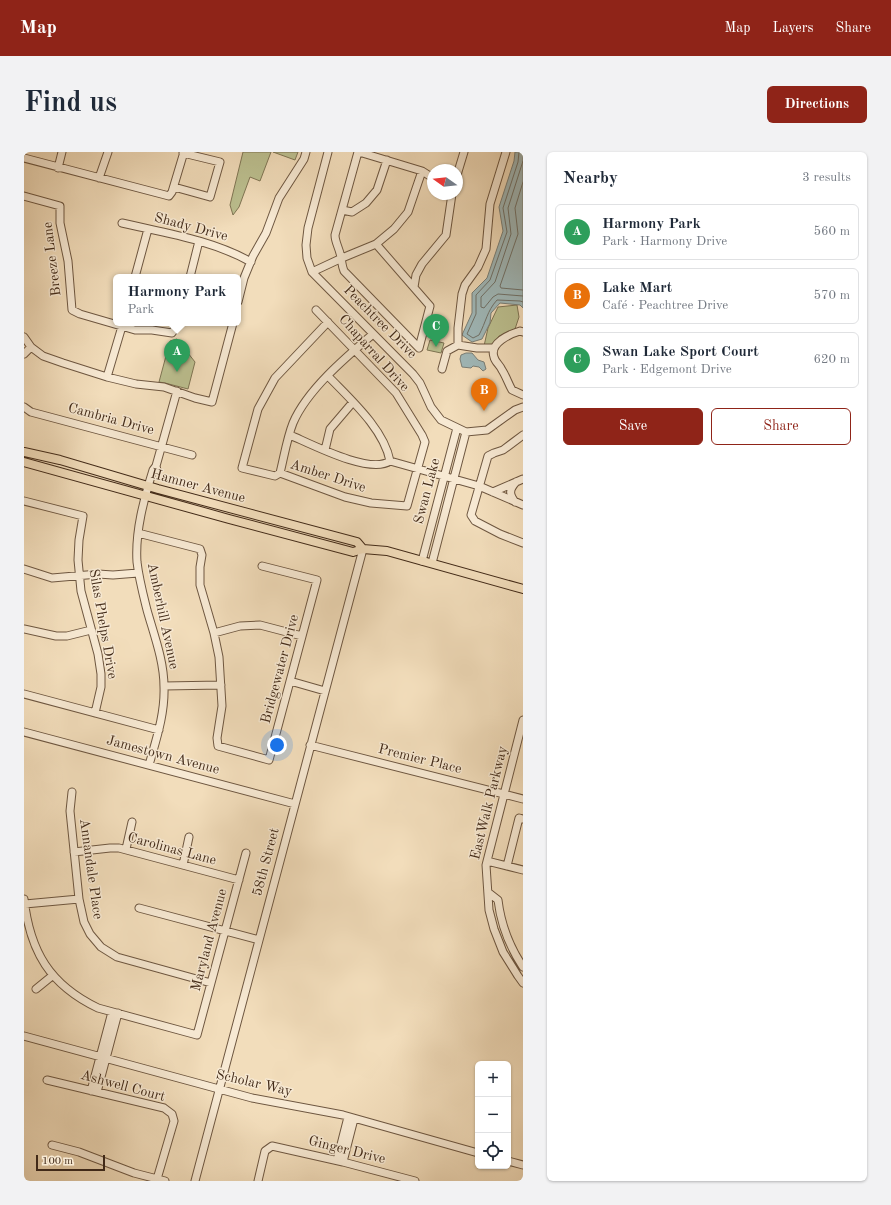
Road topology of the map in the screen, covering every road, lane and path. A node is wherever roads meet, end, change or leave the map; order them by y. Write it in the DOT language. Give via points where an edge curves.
graph roads {
  1 [pos="62,152"];
  2 [pos="108,152"];
  3 [pos="306,152"];
  4 [pos="328,152"];
  5 [pos="358,152"];
  6 [pos="506,152"];
  7 [pos="184,153"];
  8 [pos="463,153"];
  9 [pos="24,158"];
  10 [pos="387,160"];
  11 [pos="460,164"];
  12 [pos="58,168"];
  13 [pos="422,171"];
  14 [pos="427,174"];
  15 [pos="99,178"];
  16 [pos="174,188"];
  17 [pos="24,196"];
  18 [pos="451,200"];
  19 [pos="342,210"];
  20 [pos="122,222"];
  21 [pos="148,229"];
  22 [pos="199,241"];
  23 [pos="376,244"];
  24 [pos="342,258"];
  25 [pos="251,262"];
  26 [pos="312,272"];
  27 [pos="136,274"];
  28 [pos="191,274"];
  29 [pos="414,286"];
  30 [pos="241,290"];
  31 [pos="316,310"];
  32 [pos="328,322"];
  33 [pos="113,323"];
  34 [pos="122,326"];
  35 [pos="125,326"];
  36 [pos="177,326"];
  37 [pos="231,326"];
  38 [pos="523,332"];
  39 [pos="373,334"];
  40 [pos="24,337"];
  41 [pos="458,345"];
  42 [pos="31,347"];
  43 [pos="493,348"];
  44 [pos="354,350"];
  45 [pos="24,354"];
  46 [pos="442,369"];
  47 [pos="328,376"];
  48 [pos="107,377"];
  49 [pos="177,391"];
  50 [pos="523,395"];
  51 [pos="353,402"];
  52 [pos="24,407"];
  53 [pos="523,408"];
  54 [pos="457,428"];
  55 [pos="466,432"];
  56 [pos="290,435"];
  57 [pos="523,435"];
  58 [pos="161,446"];
  59 [pos="325,450"];
  60 [pos="24,452"];
  61 [pos="192,455"];
  62 [pos="390,461"];
  63 [pos="24,462"];
  64 [pos="418,468"];
  65 [pos="280,473"];
  66 [pos="445,476"];
  67 [pos="453,478"];
  68 [pos="523,479"];
  69 [pos="516,482"];
  70 [pos="150,486"];
  71 [pos="479,486"];
  72 [pos="493,492"];
  73 [pos="147,496"];
  74 [pos="24,501"];
  75 [pos="515,502"];
  76 [pos="523,505"];
  77 [pos="407,506"];
  78 [pos="138,533"];
  79 [pos="523,543"];
  80 [pos="363,549"];
  81 [pos="422,560"];
  82 [pos="432,563"];
  83 [pos="262,566"];
  84 [pos="24,569"];
  85 [pos="138,573"];
  86 [pos="79,576"];
  87 [pos="523,589"];
  88 [pos="24,629"];
  89 [pos="91,630"];
  90 [pos="214,633"];
  91 [pos="302,636"];
  92 [pos="290,681"];
  93 [pos="221,685"];
  94 [pos="164,686"];
  95 [pos="325,690"];
  96 [pos="24,694"];
  97 [pos="95,713"];
  98 [pos="523,720"];
  99 [pos="158,730"];
  100 [pos="24,732"];
  101 [pos="310,745"];
  102 [pos="149,765"];
  103 [pos="72,792"];
  104 [pos="503,793"];
  105 [pos="523,799"];
  106 [pos="295,804"];
  107 [pos="523,819"];
  108 [pos="132,822"];
  109 [pos="189,837"];
  110 [pos="126,849"];
  111 [pos="74,852"];
  112 [pos="246,853"];
  113 [pos="487,861"];
  114 [pos="183,865"];
  115 [pos="507,866"];
  116 [pos="523,870"];
  117 [pos="239,880"];
  118 [pos="489,893"];
  119 [pos="24,899"];
  120 [pos="79,899"];
  121 [pos="24,904"];
  122 [pos="139,908"];
  123 [pos="225,932"];
  124 [pos="259,940"];
  125 [pos="523,967"];
  126 [pos="52,976"];
  127 [pos="211,983"];
  128 [pos="523,983"];
  129 [pos="36,989"];
  130 [pos="115,1012"];
  131 [pos="24,1036"];
  132 [pos="102,1057"];
  133 [pos="47,1080"];
  134 [pos="219,1089"];
  135 [pos="94,1091"];
  136 [pos="351,1118"];
  137 [pos="52,1145"];
  138 [pos="475,1152"];
  139 [pos="340,1161"];
  140 [pos="511,1162"];
  141 [pos="523,1165"];
  142 [pos="157,1179"];
  143 [pos="165,1181"];
  144 [pos="195,1181"];
  145 [pos="258,1181"];
  146 [pos="415,1181"];
  1 -- 12 [label="street"];
  2 -- 15 [label="street"];
  3 -- 25 [label="street" via="278,198 266,233"];
  4 -- 26 [label="street, Peachtree Drive" via="308,228 307,258"];
  5 -- 10 [label="street"];
  5 -- 19 [label="street"];
  6 -- 41 [label="street" via="490,204 486,249 462,294"];
  7 -- 16 [label="street"];
  7 -- 16 [label="street" via="220,162 210,197"];
  8 -- 11 [label="street"];
  9 -- 12 [label="street"];
  10 -- 13 [label="street"];
  10 -- 19 [label="street" via="378,190 366,203 352,212"];
  12 -- 15 [label="street"];
  13 -- 14 [label="street"];
  13 -- 23 [label="street" via="408,212 394,229"];
  15 -- 16 [label="street" via="170,196"];
  17 -- 33 [label="street, Breeze Lane" via="60,206 72,310"];
  18 -- 29 [label="street" via="446,235 422,264"];
  19 -- 24 [label="street" via="335,239"];
  20 -- 21 [label="street, Shady Drive"];
  21 -- 22 [label="street, Shady Drive"];
  21 -- 27 [label="street"];
  22 -- 25 [label="street, Shady Drive" via="236,253"];
  22 -- 28 [label="street"];
  23 -- 24 [label="street"];
  23 -- 29 [label="street"];
  24 -- 26 [label="street"];
  24 -- 29 [label="street" via="341,265 344,271 419,348 430,306"];
  25 -- 30 [label="street"];
  26 -- 39 [label="street, Peachtree Drive"];
  31 -- 32 [label="street, Chaparral Drive"];
  32 -- 44 [label="street, Chaparral Drive"];
  32 -- 65 [label="street, Amber Drive" via="275,378 258,409 242,468 275,476"];
  34 -- 48 [label="street"];
  35 -- 36 [label="street" via="135,330 172,333"];
  37 -- 49 [label="street" via="212,402"];
  38 -- 43 [label="street" via="513,333 500,340"];
  39 -- 44 [label="street"];
  39 -- 54 [label="street, Peachtree Drive" via="420,382 431,407 441,420"];
  40 -- 42 [label="street"];
  41 -- 43 [label="street"];
  41 -- 46 [label="street" via="447,351"];
  42 -- 45 [label="street"];
  42 -- 48 [label="street" via="43,356"];
  43 -- 50 [label="street" via="493,355 512,390"];
  44 -- 47 [label="street"];
  44 -- 64 [label="street, Chaparral Drive" via="396,393 422,435 425,442"];
  47 -- 51 [label="street"];
  47 -- 56 [label="street" via="305,402 293,423"];
  48 -- 49 [label="street"];
  49 -- 58 [label="street, Amberhill Avenue"];
  51 -- 59 [label="street" via="330,429"];
  51 -- 62 [label="street" via="374,426 388,451"];
  52 -- 58 [label="street, Cambria Drive" via="32,412"];
  53 -- 55 [label="street, Peachtree Drive" via="515,410 487,430"];
  54 -- 55 [label="street, Peachtree Drive"];
  54 -- 66 [label="street, Swan Lake"];
  55 -- 67 [label="street, Swan Lake"];
  56 -- 59 [label="street"];
  56 -- 65 [label="street"];
  57 -- 71 [label="street" via="503,450 488,456"];
  58 -- 61 [label="street, Cambria Drive"];
  58 -- 70 [label="street, Amberhill Avenue" via="157,470"];
  59 -- 62 [label="street" via="366,464 385,464"];
  60 -- 70 [label="main road, Hamner Avenue"];
  62 -- 64 [label="street"];
  63 -- 73 [label="main road, Hamner Avenue"];
  64 -- 66 [label="street"];
  64 -- 77 [label="street, Chaparral Drive"];
  65 -- 77 [label="street, Amber Drive" via="345,497 371,503"];
  66 -- 67 [label="street"];
  66 -- 81 [label="street, Swan Lake"];
  67 -- 71 [label="street"];
  67 -- 82 [label="street, Swan Lake"];
  68 -- 69 [label="street"];
  69 -- 72 [label="street"];
  69 -- 75 [label="street" via="510,494"];
  70 -- 73 [label="street, Amberhill Avenue"];
  70 -- 80 [label="main road, Hamner Avenue" via="357,542"];
  71 -- 72 [label="street"];
  71 -- 79 [label="street" via="471,515 475,521"];
  72 -- 75 [label="street"];
  73 -- 78 [label="street, Amberhill Avenue" via="141,510"];
  73 -- 80 [label="main road, Hamner Avenue" via="353,552"];
  74 -- 86 [label="street, Silas Phelps Drive" via="82,516"];
  75 -- 76 [label="street"];
  78 -- 85 [label="street, Amberhill Avenue"];
  78 -- 90 [label="street" via="200,549 200,585"];
  80 -- 81 [label="main road, Hamner Avenue" via="388,551"];
  80 -- 95 [label="street, 58th Street"];
  81 -- 82 [label="main road, Hamner Avenue"];
  82 -- 87 [label="main road, Hamner Avenue"];
  83 -- 91 [label="street, Bridgewater Drive" via="317,580"];
  84 -- 86 [label="street" via="52,578"];
  85 -- 86 [label="street"];
  85 -- 94 [label="street, Amberhill Avenue" via="159,651"];
  86 -- 89 [label="street, Silas Phelps Drive"];
  88 -- 89 [label="street" via="56,636"];
  89 -- 97 [label="street, Silas Phelps Drive" via="101,674"];
  90 -- 91 [label="street" via="240,626 260,625"];
  90 -- 93 [label="street"];
  91 -- 92 [label="street, Bridgewater Drive"];
  92 -- 93 [label="street, Bridgewater Drive" via="269,760 218,746 222,706"];
  92 -- 95 [label="street"];
  93 -- 94 [label="street"];
  94 -- 99 [label="street, Amberhill Avenue"];
  95 -- 101 [label="street, 58th Street"];
  96 -- 97 [label="street"];
  97 -- 99 [label="street"];
  98 -- 104 [label="street, EastWalk Parkway"];
  99 -- 102 [label="street, Amberhill Avenue"];
  100 -- 102 [label="street, Jamestown Avenue"];
  101 -- 104 [label="street, Premier Place"];
  101 -- 106 [label="street, 58th Street"];
  102 -- 106 [label="street, Jamestown Avenue"];
  103 -- 111 [label="street, Annandale Place" via="70,811"];
  104 -- 105 [label="street, Premier Place"];
  104 -- 113 [label="street, EastWalk Parkway"];
  106 -- 124 [label="street, 58th Street"];
  107 -- 115 [label="street" via="519,818"];
  108 -- 110 [label="street"];
  109 -- 114 [label="street"];
  110 -- 111 [label="street, Carolinas Lane"];
  110 -- 114 [label="street, Carolinas Lane"];
  111 -- 120 [label="street, Annandale Place"];
  112 -- 117 [label="street, Maryland Avenue"];
  113 -- 115 [label="street"];
  113 -- 118 [label="street, EastWalk Parkway"];
  114 -- 117 [label="street, Carolinas Lane"];
  115 -- 116 [label="street"];
  117 -- 123 [label="street, Maryland Avenue"];
  118 -- 125 [label="street, EastWalk Parkway" via="498,900 504,931"];
  118 -- 128 [label="street, EastWalk Parkway" via="489,910 494,929 503,952"];
  119 -- 121 [label="street"];
  120 -- 121 [label="street"];
  120 -- 127 [label="street, Annandale Place" via="86,929 110,954"];
  121 -- 126 [label="street" via="40,958"];
  122 -- 123 [label="street"];
  123 -- 124 [label="street"];
  123 -- 127 [label="street, Maryland Avenue"];
  124 -- 134 [label="street, 58th Street"];
  126 -- 129 [label="street"];
  126 -- 130 [label="street" via="85,1002"];
  127 -- 130 [label="street, Maryland Avenue" via="197,1035"];
  130 -- 132 [label="street"];
  131 -- 132 [label="street, Scholar Way"];
  132 -- 134 [label="street, Scholar Way"];
  132 -- 135 [label="street"];
  133 -- 135 [label="street, Ashwell Court"];
  134 -- 136 [label="street, Scholar Way"];
  134 -- 144 [label="street, 58th Street"];
  135 -- 142 [label="street, Ashwell Court" via="164,1108 172,1114 174,1125"];
  136 -- 138 [label="street, Scholar Way"];
  136 -- 139 [label="street"];
  137 -- 142 [label="street"];
  139 -- 145 [label="street, Ginger Drive" via="272,1146 265,1151"];
  139 -- 146 [label="street, Ginger Drive"];
  140 -- 141 [label="street"];
  142 -- 143 [label="street"];
}
